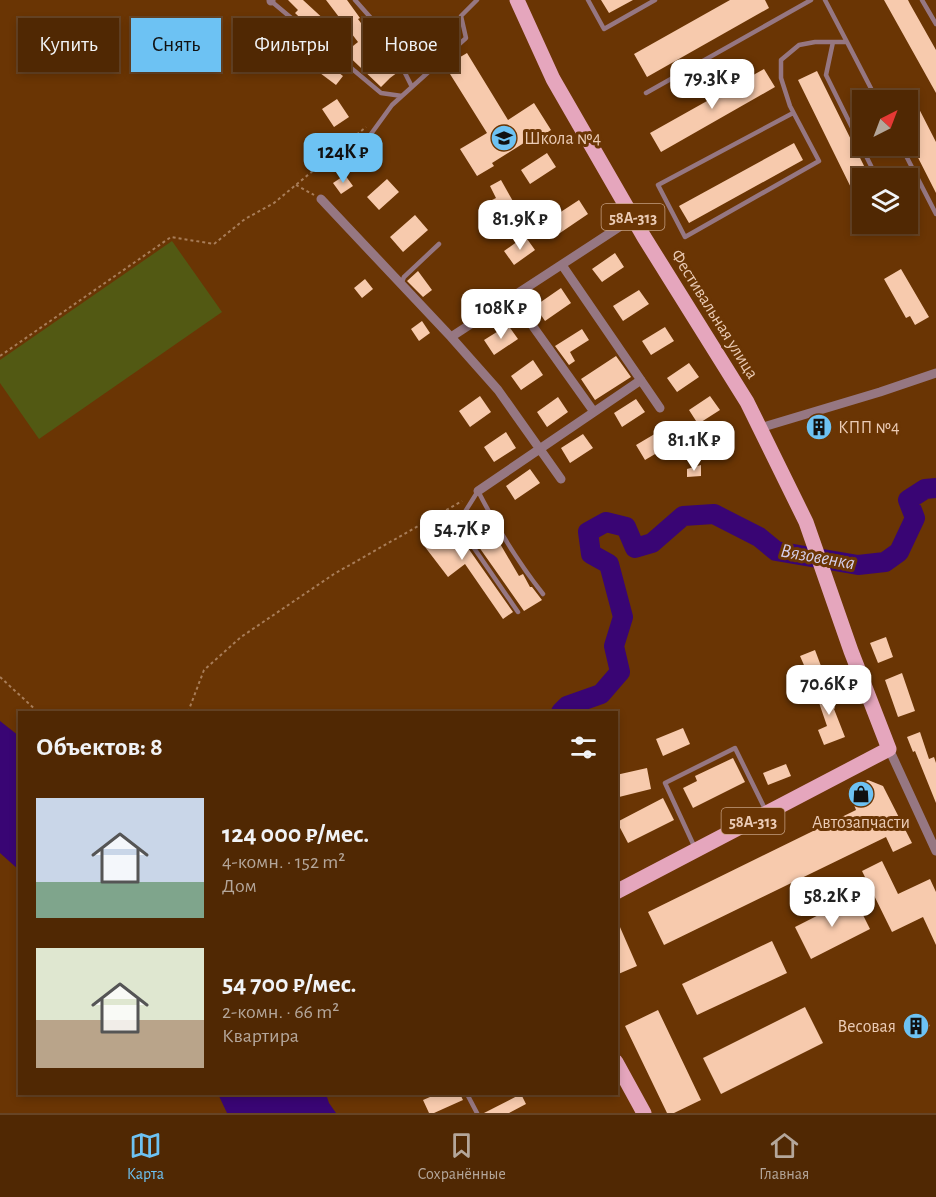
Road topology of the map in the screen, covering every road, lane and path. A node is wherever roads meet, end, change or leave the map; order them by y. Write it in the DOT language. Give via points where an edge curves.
graph roads {
  1 [pos="271,0"];
  2 [pos="355,0"];
  3 [pos="477,0"];
  4 [pos="517,0"];
  5 [pos="588,0"];
  6 [pos="655,0"];
  7 [pos="811,0"];
  8 [pos="825,0"];
  9 [pos="922,0"];
  10 [pos="936,24"];
  11 [pos="833,42"];
  12 [pos="847,42"];
  13 [pos="412,87"];
  14 [pos="873,90"];
  15 [pos="646,93"];
  16 [pos="402,96"];
  17 [pos="793,112"];
  18 [pos="366,127"];
  19 [pos="355,156"];
  20 [pos="906,156"];
  21 [pos="872,168"];
  22 [pos="296,185"];
  23 [pos="321,199"];
  24 [pos="936,214"];
  25 [pos="633,218"];
  26 [pos="439,244"];
  27 [pos="562,265"];
  28 [pos="401,284"];
  29 [pos="512,297"];
  30 [pos="451,337"];
  31 [pos="0,356"];
  32 [pos="936,373"];
  33 [pos="641,380"];
  34 [pos="660,408"];
  35 [pos="594,412"];
  36 [pos="760,428"];
  37 [pos="540,450"];
  38 [pos="561,479"];
  39 [pos="478,491"];
  40 [pos="543,594"];
  41 [pos="518,612"];
  42 [pos="0,677"];
  43 [pos="37,711"];
  44 [pos="188,711"];
  45 [pos="889,749"];
  46 [pos="766,813"];
  47 [pos="696,850"];
  48 [pos="936,851"];
  49 [pos="618,891"];
  50 [pos="618,1066"];
  51 [pos="468,1095"];
  52 [pos="477,1113"];
  53 [pos="644,1113"];
  1 -- 16 [label="lane" via="381,93"];
  2 -- 13 [label="lane" via="386,35"];
  3 -- 13 [label="lane" via="461,16 466,38"];
  4 -- 25 [label="main road, Фестивальная улица / 58А-313" via="552,80"];
  5 -- 6 [label="lane" via="604,29"];
  7 -- 15 [label="lane"];
  8 -- 12 [label="lane"];
  9 -- 10 [label="lane"];
  11 -- 12 [label="lane"];
  11 -- 17 [label="lane" via="799,45 781,60 781,78"];
  11 -- 21 [label="lane" via="826,75"];
  12 -- 14 [label="lane"];
  13 -- 16 [label="lane"];
  16 -- 19 [label="lane"];
  17 -- 17 [label="lane" via="658,185 685,237 819,161"];
  18 -- 22 [label="path"];
  20 -- 24 [label="lane"];
  22 -- 23 [label="path"];
  22 -- 31 [label="path" via="214,244 171,237"];
  23 -- 28 [label="street"];
  25 -- 27 [label="street"];
  25 -- 36 [label="main road, Фестивальная улица / 58А-313"];
  26 -- 28 [label="lane"];
  27 -- 29 [label="street"];
  27 -- 33 [label="street"];
  28 -- 30 [label="street"];
  29 -- 30 [label="street"];
  29 -- 35 [label="street"];
  30 -- 37 [label="street" via="498,390"];
  32 -- 36 [label="street"];
  33 -- 34 [label="street"];
  33 -- 35 [label="street"];
  35 -- 37 [label="street"];
  36 -- 45 [label="main road, 58А-313" via="806,522"];
  37 -- 38 [label="street"];
  37 -- 39 [label="street"];
  39 -- 40 [label="lane" via="512,551"];
  39 -- 41 [label="lane" via="464,515 465,535"];
  39 -- 44 [label="path" via="334,574 242,637 204,670"];
  42 -- 43 [label="path"];
  45 -- 46 [label="main road, 58А-313"];
  45 -- 48 [label="street"];
  46 -- 47 [label="main road, 58А-313"];
  46 -- 47 [label="lane" via="735,748 665,783"];
  47 -- 49 [label="main road, 58А-313"];
  50 -- 53 [label="main road"];
  51 -- 52 [label="lane"];
}
